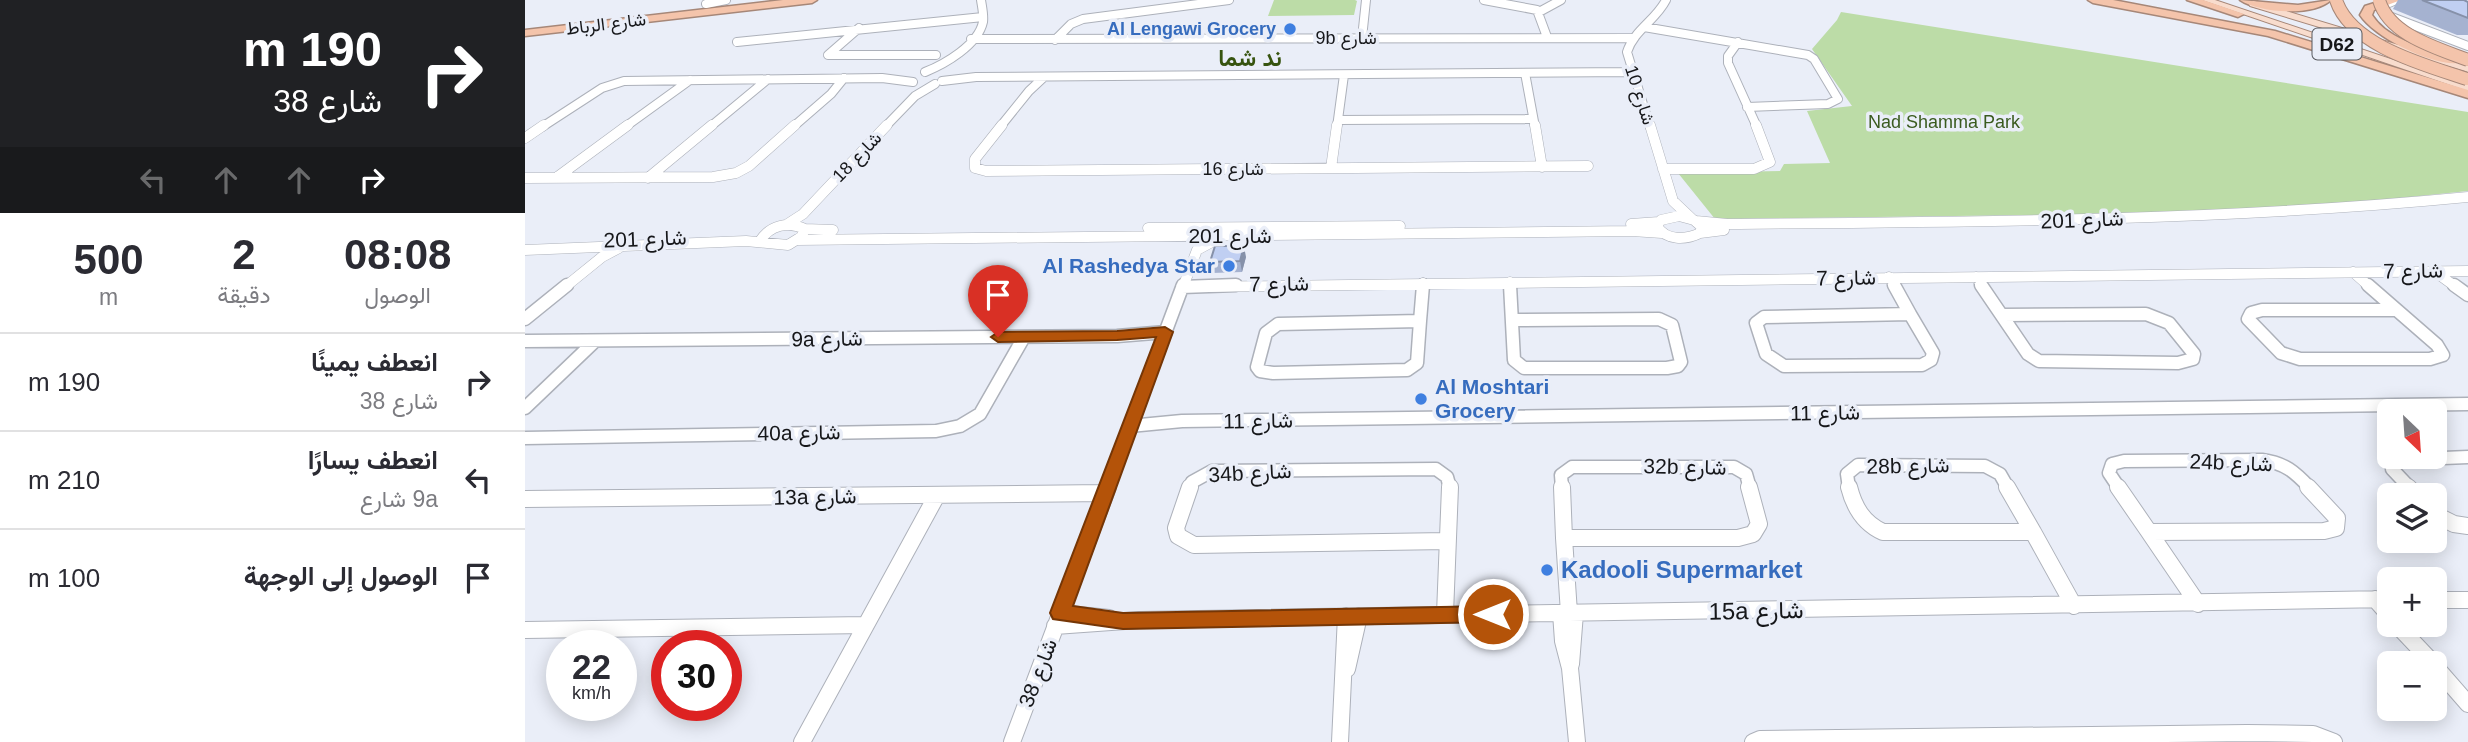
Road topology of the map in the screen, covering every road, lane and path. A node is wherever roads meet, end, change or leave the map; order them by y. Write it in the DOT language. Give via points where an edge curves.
graph roads {
  1 [pos="726,0"];
  2 [pos="744,0"];
  3 [pos="812,0"];
  4 [pos="981,0"];
  5 [pos="1229,0"];
  6 [pos="1483,0"];
  7 [pos="1561,0"];
  8 [pos="1666,0"];
  9 [pos="2093,0"];
  10 [pos="2192,0"];
  11 [pos="2206,0"];
  12 [pos="2238,0"];
  13 [pos="2245,0"];
  14 [pos="2326,0"];
  15 [pos="2336,0"];
  16 [pos="2379,0"];
  17 [pos="1367,1"];
  18 [pos="2399,2"];
  19 [pos="706,4"];
  20 [pos="1537,10"];
  21 [pos="983,17"];
  22 [pos="525,25"];
  23 [pos="1645,26"];
  24 [pos="859,28"];
  25 [pos="1361,28"];
  26 [pos="1066,30"];
  27 [pos="2297,31"];
  28 [pos="525,33"];
  29 [pos="2436,34"];
  30 [pos="1544,37"];
  31 [pos="1359,38"];
  32 [pos="970,40"];
  33 [pos="1058,40"];
  34 [pos="1631,40"];
  35 [pos="737,43"];
  36 [pos="1737,45"];
  37 [pos="2468,46"];
  38 [pos="936,55"];
  39 [pos="952,58"];
  40 [pos="2468,60"];
  41 [pos="949,72"];
  42 [pos="924,73"];
  43 [pos="1530,73"];
  44 [pos="1632,73"];
  45 [pos="1349,74"];
  46 [pos="2468,76"];
  47 [pos="976,77"];
  48 [pos="1040,77"];
  49 [pos="843,78"];
  50 [pos="854,78"];
  51 [pos="882,78"];
  52 [pos="694,79"];
  53 [pos="772,79"];
  54 [pos="914,82"];
  55 [pos="939,83"];
  56 [pos="1530,86"];
  57 [pos="1029,91"];
  58 [pos="831,94"];
  59 [pos="2468,94"];
  60 [pos="665,99"];
  61 [pos="911,100"];
  62 [pos="1747,105"];
  63 [pos="1533,117"];
  64 [pos="1338,118"];
  65 [pos="1368,118"];
  66 [pos="525,137"];
  67 [pos="1588,166"];
  68 [pos="1538,167"];
  69 [pos="1327,168"];
  70 [pos="1664,171"];
  71 [pos="525,178"];
  72 [pos="553,178"];
  73 [pos="645,178"];
  74 [pos="2468,197"];
  75 [pos="1674,201"];
  76 [pos="2468,204"];
  77 [pos="803,214"];
  78 [pos="1662,220"];
  79 [pos="1694,220"];
  80 [pos="785,226"];
  81 [pos="803,228"];
  82 [pos="1662,233"];
  83 [pos="1700,233"];
  84 [pos="1186,236"];
  85 [pos="1223,236"];
  86 [pos="762,237"];
  87 [pos="797,240"];
  88 [pos="525,242"];
  89 [pos="623,246"];
  90 [pos="609,247"];
  91 [pos="525,250"];
  92 [pos="1197,250"];
  93 [pos="602,257"];
  94 [pos="2434,271"];
  95 [pos="2468,271"];
  96 [pos="2353,272"];
  97 [pos="1889,277"];
  98 [pos="1976,277"];
  99 [pos="1510,282"];
  100 [pos="1423,283"];
  101 [pos="1183,285"];
  102 [pos="2468,295"];
  103 [pos="2395,310"];
  104 [pos="1911,314"];
  105 [pos="2002,315"];
  106 [pos="526,319"];
  107 [pos="1514,320"];
  108 [pos="1421,321"];
  109 [pos="1164,335"];
  110 [pos="1024,337"];
  111 [pos="529,343"];
  112 [pos="593,343"];
  113 [pos="2468,404"];
  114 [pos="525,408"];
  115 [pos="1132,422"];
  116 [pos="525,438"];
  117 [pos="2468,457"];
  118 [pos="2405,483"];
  119 [pos="1105,493"];
  120 [pos="937,495"];
  121 [pos="525,499"];
  122 [pos="2447,520"];
  123 [pos="2468,526"];
  124 [pos="2033,532"];
  125 [pos="2149,532"];
  126 [pos="1564,538"];
  127 [pos="1447,541"];
  128 [pos="2377,599"];
  129 [pos="2447,600"];
  130 [pos="2468,600"];
  131 [pos="2198,604"];
  132 [pos="2074,606"];
  133 [pos="1568,613"];
  134 [pos="1445,614"];
  135 [pos="1353,616"];
  136 [pos="1058,620"];
  137 [pos="866,625"];
  138 [pos="525,630"];
  139 [pos="2408,637"];
  140 [pos="2422,651"];
  141 [pos="1345,673"];
  142 [pos="2447,680"];
  143 [pos="2468,704"];
  144 [pos="802,742"];
  145 [pos="1012,742"];
  146 [pos="1339,742"];
  147 [pos="1577,742"];
  148 [pos="1753,742"];
  149 [pos="2334,742"];
  1 -- 19 [label="street"];
  2 -- 19 [label="highway, شارع الرباط"];
  3 -- 28 [label="highway, شارع الرباط"];
  4 -- 21 [label="street"];
  5 -- 26 [label="street" via="1086,19"];
  6 -- 20 [label="street"];
  7 -- 20 [label="street"];
  8 -- 23 [label="street, شارع 10"];
  9 -- 59 [label="highway" via="2250,28"];
  10 -- 27 [label="highway"];
  11 -- 27 [label="main road, D62"];
  12 -- 46 [label="main road, D62"];
  13 -- 14 [label="highway" via="2294,7"];
  15 -- 46 [label="highway, bridge" via="2338,12 2370,39 2411,59"];
  16 -- 40 [label="highway, bridge" via="2385,16 2402,29"];
  17 -- 25 [label="street"];
  18 -- 29 [label="street" via="2397,12"];
  18 -- 29 [label="street" via="2382,6 2397,19"];
  18 -- 46 [label="highway" via="2369,8 2370,23"];
  19 -- 22 [label="highway, شارع الرباط"];
  20 -- 30 [label="street"];
  21 -- 24 [label="street"];
  21 -- 32 [label="street"];
  23 -- 34 [label="street, شارع 10"];
  23 -- 36 [label="street"];
  24 -- 35 [label="street"];
  24 -- 38 [label="street" via="828,55"];
  25 -- 31 [label="street"];
  26 -- 33 [label="street"];
  27 -- 46 [label="main road, D62"];
  29 -- 37 [label="street"];
  30 -- 31 [label="street, 9b شارع"];
  30 -- 34 [label="street, 9b شارع"];
  31 -- 33 [label="street, 9b شارع"];
  32 -- 33 [label="street, 9b شارع"];
  32 -- 39 [label="street"];
  34 -- 44 [label="street, شارع 10" via="1627,52"];
  36 -- 62 [label="street" via="1728,63"];
  36 -- 62 [label="street" via="1811,57 1838,97 1828,104"];
  39 -- 41 [label="street"];
  39 -- 42 [label="street"];
  41 -- 42 [label="street"];
  41 -- 47 [label="street"];
  41 -- 55 [label="street" via="950,77"];
  42 -- 51 [label="street"];
  42 -- 54 [label="street"];
  43 -- 44 [label="street"];
  43 -- 45 [label="street"];
  43 -- 56 [label="street"];
  44 -- 70 [label="street, شارع 10"];
  45 -- 48 [label="street"];
  45 -- 64 [label="street"];
  47 -- 48 [label="street"];
  47 -- 55 [label="street"];
  48 -- 57 [label="street, شارع 16"];
  49 -- 50 [label="street"];
  49 -- 53 [label="street"];
  49 -- 58 [label="street"];
  50 -- 51 [label="street"];
  50 -- 58 [label="street"];
  51 -- 54 [label="street"];
  52 -- 53 [label="street"];
  52 -- 60 [label="street"];
  52 -- 66 [label="street" via="609,85"];
  53 -- 73 [label="street"];
  54 -- 55 [label="street"];
  54 -- 61 [label="street"];
  55 -- 61 [label="street, شارع 18"];
  56 -- 63 [label="street"];
  57 -- 69 [label="street, شارع 16" via="975,159 975,168"];
  58 -- 73 [label="street" via="741,171 718,177"];
  60 -- 72 [label="street"];
  61 -- 77 [label="street, شارع 18"];
  62 -- 70 [label="street" via="1770,163 1754,169"];
  63 -- 65 [label="street"];
  63 -- 68 [label="street"];
  64 -- 65 [label="street"];
  64 -- 69 [label="street"];
  67 -- 68 [label="street, شارع 16"];
  68 -- 69 [label="street, شارع 16"];
  70 -- 75 [label="street, شارع 10"];
  71 -- 72 [label="street"];
  72 -- 73 [label="street"];
  74 -- 79 [label="street, شارع 201" via="2174,218 1727,224"];
  75 -- 78 [label="street"];
  75 -- 79 [label="street, شارع 10"];
  76 -- 83 [label="street, شارع 201" via="2182,223"];
  77 -- 80 [label="street, شارع 18"];
  77 -- 81 [label="street"];
  78 -- 79 [label="street, شارع 201" via="1679,216"];
  78 -- 81 [label="street, شارع 201" via="1631,225"];
  78 -- 82 [label="street" via="1658,229"];
  79 -- 83 [label="street" via="1702,227"];
  80 -- 81 [label="street, شارع 201"];
  80 -- 86 [label="street"];
  81 -- 87 [label="street" via="805,233"];
  82 -- 83 [label="street, شارع 201" via="1686,239"];
  82 -- 85 [label="street, شارع 201"];
  84 -- 85 [label="street, شارع 201"];
  84 -- 87 [label="street, شارع 201"];
  84 -- 92 [label="street"];
  85 -- 92 [label="street"];
  86 -- 87 [label="street" via="771,246"];
  86 -- 88 [label="street, شارع 201"];
  86 -- 89 [label="street, شارع 201"];
  89 -- 90 [label="street, شارع 201"];
  89 -- 93 [label="street"];
  90 -- 91 [label="street, شارع 201"];
  90 -- 93 [label="street"];
  92 -- 101 [label="street, شارع 38"];
  93 -- 106 [label="street"];
  94 -- 95 [label="street, شارع 7"];
  94 -- 96 [label="street, شارع 7"];
  94 -- 102 [label="street"];
  96 -- 98 [label="street, شارع 7"];
  96 -- 103 [label="street"];
  97 -- 98 [label="street, شارع 7"];
  97 -- 99 [label="street, شارع 7"];
  97 -- 104 [label="street"];
  98 -- 105 [label="street"];
  99 -- 100 [label="street, شارع 7"];
  99 -- 107 [label="street"];
  100 -- 101 [label="street, شارع 7"];
  100 -- 108 [label="street"];
  101 -- 109 [label="street, شارع 38"];
  103 -- 103 [label="street" via="2443,355 2430,359 2300,359 2281,353 2248,319 2255,311"];
  104 -- 104 [label="street" via="1933,353 1922,365 1779,365 1767,358 1756,323 1771,317"];
  105 -- 105 [label="street" via="2028,354 2048,363 2178,363 2193,359 2194,354 2169,323 2147,314"];
  107 -- 107 [label="street" via="1514,360 1524,368 1667,368 1681,362 1672,325 1659,318"];
  108 -- 108 [label="street" via="1417,363 1407,370 1273,373 1257,367 1266,333 1278,324"];
  109 -- 110 [label="street, 9a شارع"];
  109 -- 115 [label="street, شارع 38"];
  110 -- 112 [label="street, 9a شارع"];
  110 -- 116 [label="street, 40a شارع" via="980,414 944,430"];
  111 -- 112 [label="street, 9a شارع"];
  112 -- 114 [label="street"];
  113 -- 115 [label="street, شارع 11"];
  115 -- 119 [label="street, شارع 38"];
  117 -- 118 [label="street" via="2394,460 2392,469"];
  119 -- 120 [label="street, 13a شارع"];
  119 -- 136 [label="street, شارع 38"];
  120 -- 121 [label="street, 13a شارع"];
  120 -- 137 [label="street"];
  122 -- 123 [label="street"];
  124 -- 124 [label="street, 28b شارع" via="2000,474 1985,466 1858,465 1847,474 1863,521 1876,531"];
  124 -- 132 [label="street, 28b شارع"];
  125 -- 125 [label="street, 24b شارع" via="2109,473 2112,464 2270,460 2294,471 2338,524 2324,531"];
  125 -- 131 [label="street, 24b شارع"];
  126 -- 126 [label="street, 32b شارع" via="1738,538 1753,534 1759,524 1747,474 1734,467 1572,467 1561,475"];
  126 -- 133 [label="street, 32b شارع"];
  127 -- 127 [label="street, 34b شارع" via="1449,480 1436,469 1212,471 1192,482 1176,528 1178,536 1194,545"];
  127 -- 134 [label="street, 34b شارع"];
  128 -- 131 [label="street, 15a شارع"];
  129 -- 130 [label="street"];
  131 -- 132 [label="street, 15a شارع"];
  132 -- 133 [label="street, 15a شارع"];
  133 -- 134 [label="street, 15a شارع"];
  133 -- 147 [label="street, 32b شارع" via="1563,641"];
  134 -- 135 [label="street, 15a شارع"];
  135 -- 136 [label="street, 15a شارع"];
  135 -- 141 [label="street"];
  136 -- 145 [label="street, شارع 38"];
  137 -- 138 [label="street"];
  137 -- 144 [label="street"];
  139 -- 140 [label="street"];
  141 -- 146 [label="street"];
  142 -- 143 [label="street"];
  148 -- 149 [label="street" via="2247,733 2313,734"];
}
